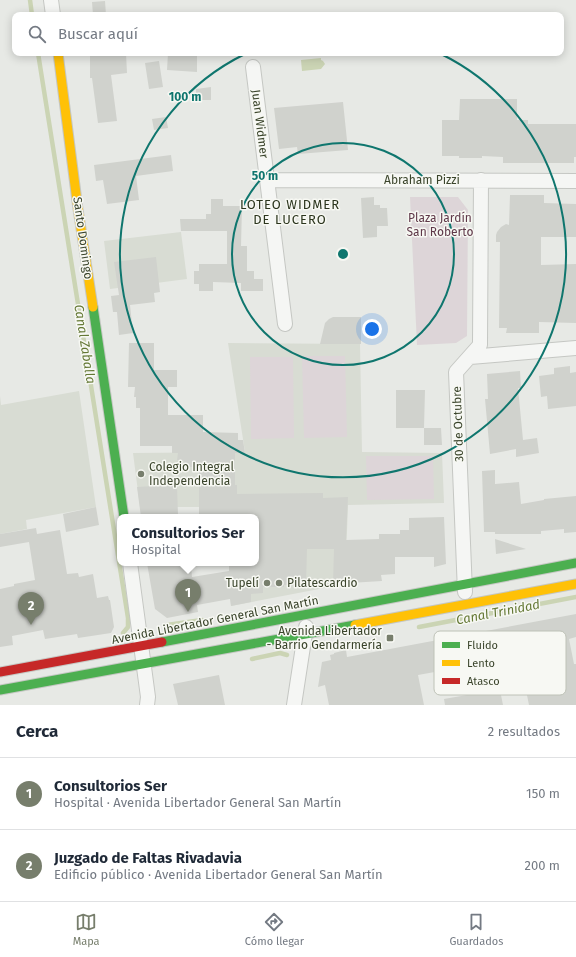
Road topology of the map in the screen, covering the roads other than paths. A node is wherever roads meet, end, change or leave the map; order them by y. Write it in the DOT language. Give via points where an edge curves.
graph roads {
  1 [pos="52,0"];
  2 [pos="53,12"];
  3 [pos="58,56"];
  4 [pos="253,67"];
  5 [pos="267,180"];
  6 [pos="481,180"];
  7 [pos="576,181"];
  8 [pos="285,324"];
  9 [pos="576,348"];
  10 [pos="470,357"];
  11 [pos="124,514"];
  12 [pos="576,563"];
  13 [pos="130,566"];
  14 [pos="576,584"];
  15 [pos="464,585"];
  16 [pos="465,604"];
  17 [pos="309,615"];
  18 [pos="305,634"];
  19 [pos="142,646"];
  20 [pos="144,664"];
  21 [pos="0,672"];
  22 [pos="0,690"];
  23 [pos="147,705"];
  24 [pos="294,705"];
  1 -- 2 [label="street"];
  3 -- 11 [label="main road, Santo Domingo" via="78,209"];
  4 -- 5 [label="street, Juan Widmer"];
  5 -- 6 [label="street, Abraham Pizzi"];
  5 -- 8 [label="street, Juan Widmer"];
  6 -- 7 [label="street, Abraham Pizzi"];
  6 -- 10 [label="street, 30 de Octubre" via="480,345"];
  9 -- 10 [label="street"];
  10 -- 15 [label="street, 30 de Octubre" via="456,372"];
  12 -- 15 [label="main road, Avenida Libertador General San Martín"];
  13 -- 19 [label="street"];
  14 -- 16 [label="main road"];
  15 -- 16 [label="street, 30 de Octubre"];
  15 -- 17 [label="main road, Avenida Libertador General San Martín"];
  16 -- 18 [label="main road"];
  17 -- 18 [label="street"];
  17 -- 19 [label="main road, Avenida Libertador General San Martín"];
  18 -- 20 [label="main road"];
  18 -- 24 [label="street"];
  19 -- 20 [label="street"];
  19 -- 21 [label="main road, Avenida Libertador General San Martín"];
  20 -- 22 [label="main road"];
  20 -- 23 [label="street"];
}
